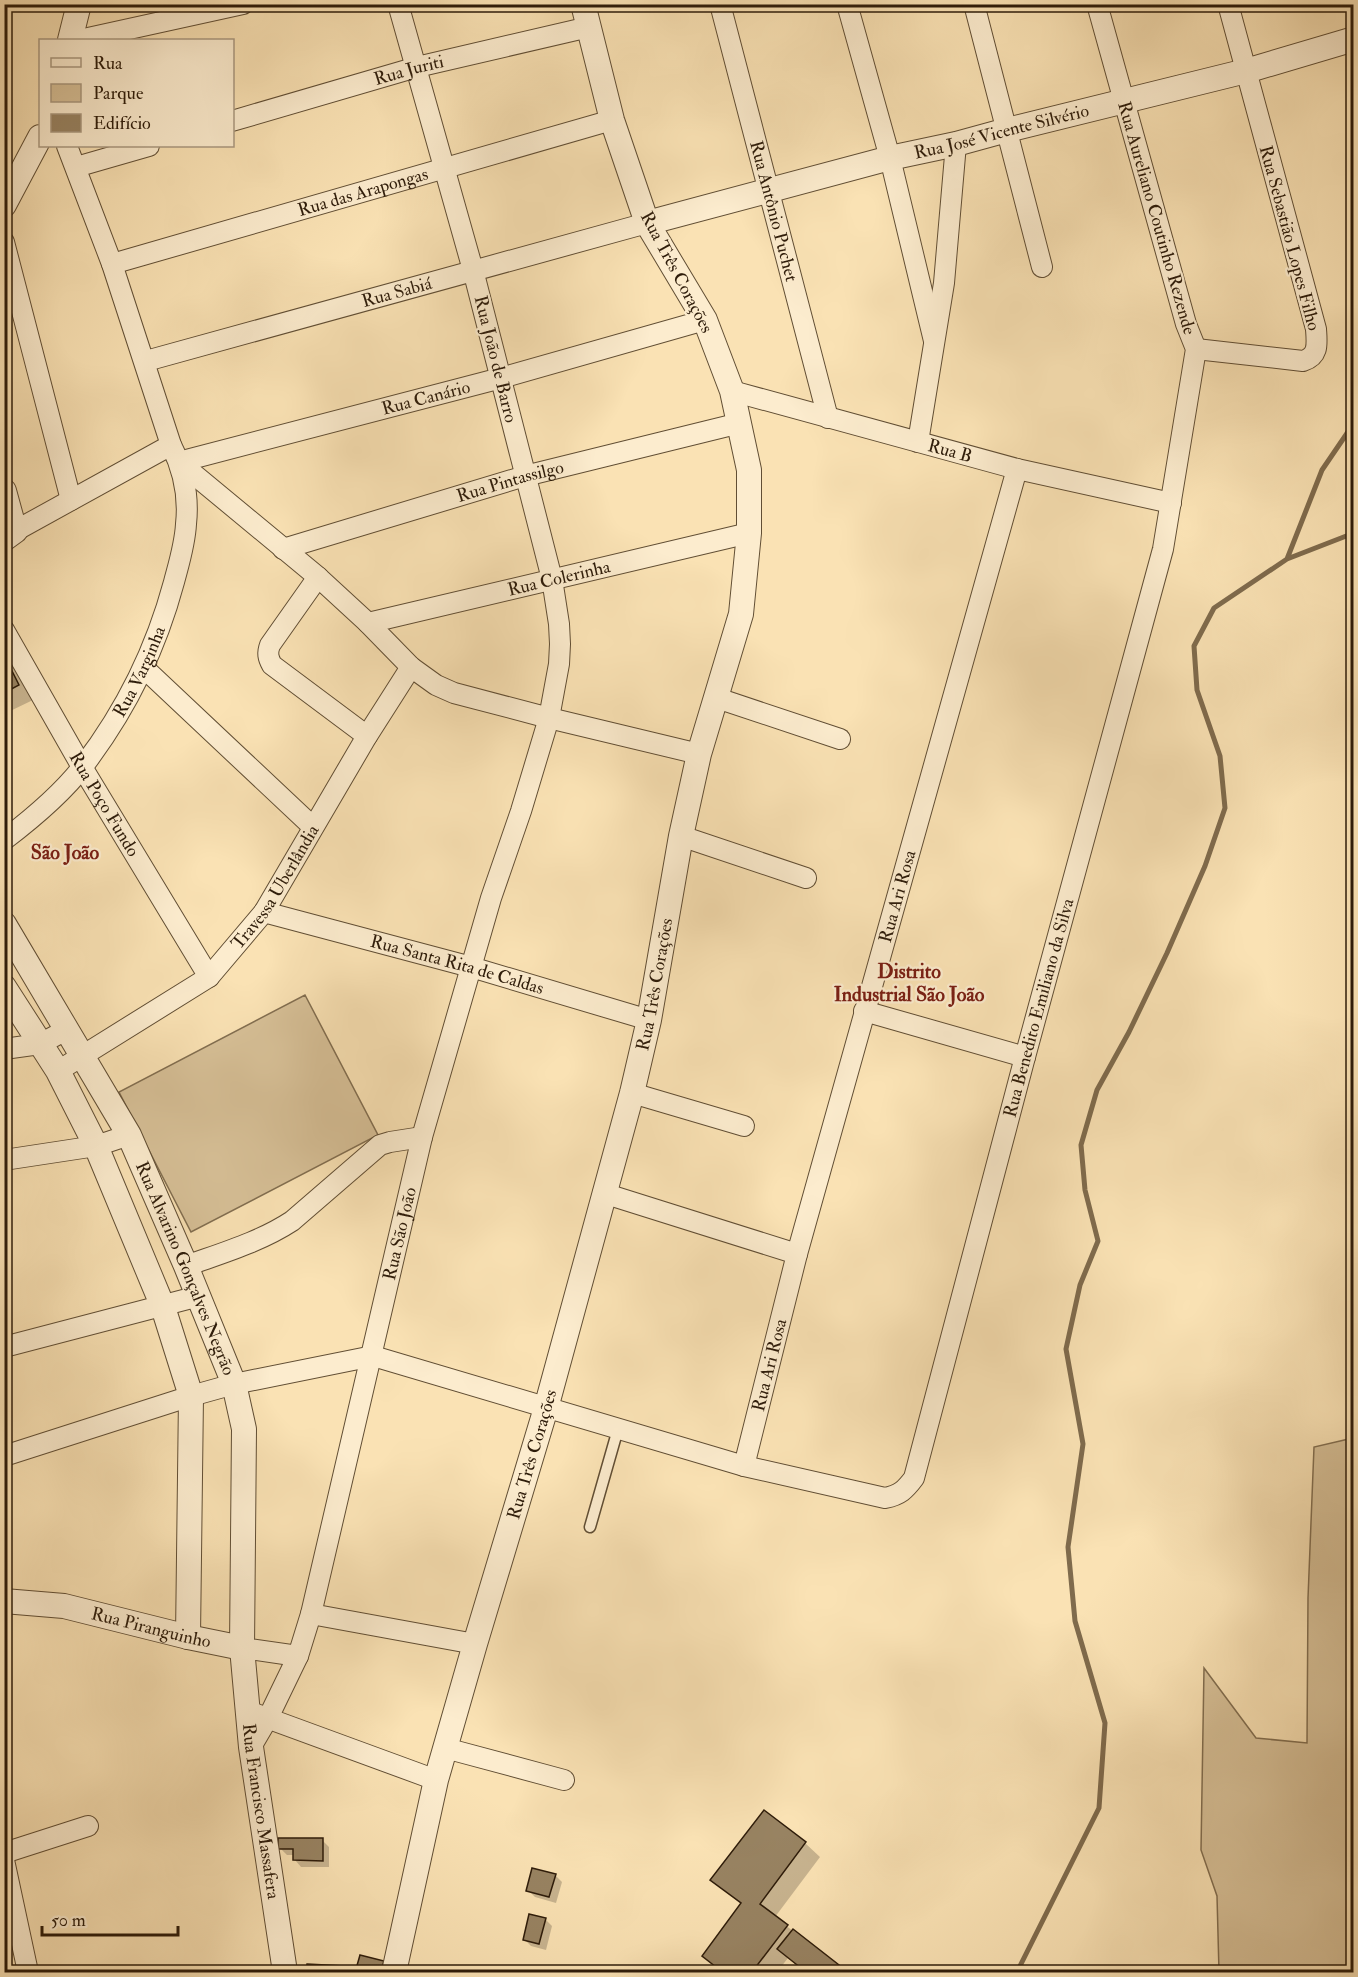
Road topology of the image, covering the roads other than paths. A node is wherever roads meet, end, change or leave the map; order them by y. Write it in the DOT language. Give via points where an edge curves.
graph roads {
  1 [pos="79,4"];
  2 [pos="243,4"];
  3 [pos="399,4"];
  4 [pos="720,4"];
  5 [pos="847,4"];
  6 [pos="974,4"];
  7 [pos="1097,4"];
  8 [pos="1228,4"];
  9 [pos="586,16"];
  10 [pos="70,39"];
  11 [pos="84,39"];
  12 [pos="1353,39"];
  13 [pos="417,67"];
  14 [pos="1246,71"];
  15 [pos="1123,101"];
  16 [pos="234,120"];
  17 [pos="612,120"];
  18 [pos="1007,130"];
  19 [pos="39,139"];
  20 [pos="956,144"];
  21 [pos="67,147"];
  22 [pos="146,147"];
  23 [pos="890,158"];
  24 [pos="76,167"];
  25 [pos="443,168"];
  26 [pos="770,190"];
  27 [pos="4,205"];
  28 [pos="647,223"];
  29 [pos="4,242"];
  30 [pos="112,264"];
  31 [pos="1042,267"];
  32 [pos="473,270"];
  33 [pos="705,320"];
  34 [pos="934,341"];
  35 [pos="1196,349"];
  36 [pos="146,361"];
  37 [pos="501,378"];
  38 [pos="732,390"];
  39 [pos="828,418"];
  40 [pos="740,423"];
  41 [pos="918,442"];
  42 [pos="175,453"];
  43 [pos="1017,469"];
  44 [pos="525,476"];
  45 [pos="4,491"];
  46 [pos="71,500"];
  47 [pos="1171,503"];
  48 [pos="749,533"];
  49 [pos="10,535"];
  50 [pos="283,549"];
  51 [pos="318,578"];
  52 [pos="552,579"];
  53 [pos="368,623"];
  54 [pos="4,630"];
  55 [pos="411,667"];
  56 [pos="144,668"];
  57 [pos="717,698"];
  58 [pos="549,718"];
  59 [pos="367,736"];
  60 [pos="840,740"];
  61 [pos="699,754"];
  62 [pos="82,767"];
  63 [pos="313,827"];
  64 [pos="681,836"];
  65 [pos="4,840"];
  66 [pos="806,878"];
  67 [pos="264,912"];
  68 [pos="4,924"];
  69 [pos="471,968"];
  70 [pos="209,977"];
  71 [pos="4,987"];
  72 [pos="864,1011"];
  73 [pos="649,1020"];
  74 [pos="66,1030"];
  75 [pos="40,1044"];
  76 [pos="4,1049"];
  77 [pos="83,1056"];
  78 [pos="1025,1057"];
  79 [pos="58,1071"];
  80 [pos="632,1093"];
  81 [pos="744,1126"];
  82 [pos="129,1135"];
  83 [pos="422,1137"];
  84 [pos="96,1146"];
  85 [pos="4,1160"];
  86 [pos="603,1194"];
  87 [pos="797,1254"];
  88 [pos="186,1266"];
  89 [pos="199,1296"];
  90 [pos="163,1306"];
  91 [pos="4,1347"];
  92 [pos="373,1356"];
  93 [pos="234,1384"];
  94 [pos="191,1396"];
  95 [pos="546,1408"];
  96 [pos="618,1429"];
  97 [pos="4,1456"];
  98 [pos="744,1466"];
  99 [pos="590,1527"];
  100 [pos="4,1602"];
  101 [pos="311,1614"];
  102 [pos="188,1638"];
  103 [pos="475,1644"];
  104 [pos="242,1648"];
  105 [pos="298,1656"];
  106 [pos="258,1714"];
  107 [pos="445,1748"];
  108 [pos="436,1780"];
  109 [pos="564,1780"];
  110 [pos="88,1826"];
  111 [pos="4,1853"];
  112 [pos="4,1860"];
  113 [pos="28,1972"];
  114 [pos="285,1972"];
  115 [pos="394,1972"];
  1 -- 10 [label="street"];
  2 -- 11 [label="street"];
  3 -- 13 [label="street, Rua João de Barro"];
  4 -- 26 [label="street, Rua Antônio Puchet"];
  5 -- 23 [label="street"];
  6 -- 18 [label="street"];
  7 -- 15 [label="street, Rua Aureliano Coutinho Rezende"];
  8 -- 14 [label="street, Rua Sebastião Lopes Filho"];
  9 -- 13 [label="street, Rua Juriti"];
  9 -- 17 [label="street, Rua Três Corações"];
  12 -- 14 [label="street, Rua José Vicente Silvério"];
  13 -- 16 [label="street, Rua Juriti"];
  13 -- 25 [label="street, Rua João de Barro"];
  14 -- 15 [label="street, Rua José Vicente Silvério"];
  14 -- 35 [label="street, Rua Sebastião Lopes Filho" via="1316,329 1315,353 1303,362"];
  15 -- 18 [label="street, Rua José Vicente Silvério"];
  15 -- 35 [label="street, Rua Aureliano Coutinho Rezende"];
  17 -- 25 [label="street, Rua das Arapongas"];
  17 -- 28 [label="street, Rua Três Corações"];
  18 -- 20 [label="street, Rua José Vicente Silvério"];
  18 -- 31 [label="street"];
  19 -- 27 [label="street"];
  20 -- 23 [label="street, Rua José Vicente Silvério"];
  20 -- 34 [label="street" via="944,283"];
  21 -- 24 [label="street, Rua Varginha"];
  22 -- 24 [label="street"];
  23 -- 26 [label="street, Rua José Vicente Silvério"];
  23 -- 34 [label="street"];
  24 -- 30 [label="street, Rua Varginha"];
  25 -- 30 [label="street, Rua das Arapongas"];
  25 -- 32 [label="street, Rua João de Barro"];
  26 -- 28 [label="street, Rua José Vicente Silvério"];
  26 -- 39 [label="street, Rua Antônio Puchet"];
  28 -- 32 [label="street, Rua Sabiá"];
  28 -- 33 [label="street, Rua Três Corações"];
  29 -- 46 [label="street"];
  30 -- 36 [label="street, Rua Varginha"];
  32 -- 36 [label="street, Rua Sabiá"];
  32 -- 37 [label="street, Rua João de Barro"];
  33 -- 37 [label="street, Rua Canário"];
  33 -- 38 [label="street, Rua Três Corações"];
  34 -- 41 [label="street"];
  35 -- 47 [label="street, Rua Aureliano Coutinho Rezende"];
  36 -- 42 [label="street, Rua Varginha"];
  37 -- 42 [label="street, Rua Canário"];
  37 -- 44 [label="street, Rua João de Barro"];
  38 -- 39 [label="street, Rua B"];
  38 -- 40 [label="street, Rua Três Corações"];
  39 -- 41 [label="street, Rua B"];
  40 -- 44 [label="street, Rua Pintassilgo"];
  40 -- 48 [label="street, Rua Três Corações" via="749,470"];
  41 -- 43 [label="street, Rua B"];
  42 -- 46 [label="street, Rua Canário"];
  42 -- 50 [label="street"];
  42 -- 56 [label="street, Rua Varginha" via="186,498 183,552 164,620"];
  43 -- 47 [label="street, Rua B"];
  43 -- 72 [label="street, Rua Ari Rosa"];
  44 -- 50 [label="street, Rua Pintassilgo"];
  44 -- 52 [label="street, Rua João de Barro"];
  45 -- 49 [label="street"];
  46 -- 49 [label="street, Rua Canário"];
  47 -- 78 [label="street, Rua Benedito Emiliano da Silva" via="1162,549"];
  48 -- 52 [label="street, Rua Colerinha"];
  48 -- 57 [label="street, Rua Três Corações" via="741,614"];
  50 -- 51 [label="street"];
  51 -- 53 [label="street"];
  51 -- 59 [label="street" via="270,645 268,658 272,665"];
  52 -- 53 [label="street, Rua Colerinha"];
  52 -- 58 [label="street, Rua João de Barro" via="560,644"];
  53 -- 55 [label="street"];
  54 -- 62 [label="street, Rua Poço Fundo"];
  55 -- 58 [label="street" via="454,693"];
  55 -- 59 [label="street, Travessa Uberlândia"];
  56 -- 62 [label="street, Rua Varginha" via="111,728"];
  56 -- 63 [label="street"];
  57 -- 60 [label="street"];
  57 -- 61 [label="street, Rua Três Corações"];
  58 -- 61 [label="street"];
  58 -- 69 [label="street, Rua São João"];
  59 -- 63 [label="street, Travessa Uberlândia"];
  61 -- 64 [label="street, Rua Três Corações"];
  62 -- 65 [label="street, Rua Varginha" via="35,817"];
  62 -- 70 [label="street, Rua Poço Fundo"];
  63 -- 67 [label="street, Travessa Uberlândia"];
  64 -- 66 [label="street"];
  64 -- 73 [label="street, Rua Três Corações"];
  67 -- 69 [label="street, Rua Santa Rita de Caldas"];
  67 -- 70 [label="street, Travessa Uberlândia"];
  68 -- 74 [label="street, Rua Alvarino Gonçalves Negrão"];
  69 -- 73 [label="street, Rua Santa Rita de Caldas"];
  69 -- 83 [label="street, Rua São João"];
  70 -- 77 [label="street, Travessa Uberlândia"];
  71 -- 75 [label="street, Rua Alvarino Gonçalves Negrão"];
  72 -- 78 [label="street"];
  72 -- 87 [label="street, Rua Ari Rosa"];
  73 -- 80 [label="street, Rua Três Corações"];
  74 -- 75 [label="street"];
  74 -- 77 [label="street, Rua Alvarino Gonçalves Negrão"];
  75 -- 76 [label="street"];
  75 -- 79 [label="street, Rua Alvarino Gonçalves Negrão"];
  77 -- 79 [label="street, Travessa Uberlândia"];
  77 -- 82 [label="street, Rua Alvarino Gonçalves Negrão"];
  78 -- 98 [label="street, Rua Benedito Emiliano da Silva" via="914,1478 898,1496 885,1498"];
  79 -- 84 [label="street, Rua Alvarino Gonçalves Negrão"];
  80 -- 81 [label="street"];
  80 -- 86 [label="street, Rua Três Corações"];
  82 -- 84 [label="street"];
  82 -- 88 [label="street, Rua Alvarino Gonçalves Negrão"];
  83 -- 88 [label="street" via="380,1145 292,1221 264,1237"];
  83 -- 92 [label="street, Rua São João"];
  84 -- 85 [label="street"];
  84 -- 90 [label="street, Rua Alvarino Gonçalves Negrão"];
  86 -- 87 [label="street"];
  86 -- 95 [label="street, Rua Três Corações"];
  87 -- 98 [label="street, Rua Ari Rosa"];
  88 -- 89 [label="street, Rua Alvarino Gonçalves Negrão"];
  89 -- 90 [label="street"];
  89 -- 93 [label="street, Rua Alvarino Gonçalves Negrão"];
  90 -- 91 [label="street"];
  90 -- 94 [label="street, Rua Alvarino Gonçalves Negrão"];
  92 -- 93 [label="street"];
  92 -- 95 [label="street"];
  92 -- 101 [label="street, Rua São João"];
  93 -- 94 [label="street"];
  93 -- 104 [label="street, Rua Alvarino Gonçalves Negrão" via="244,1429"];
  94 -- 97 [label="street"];
  94 -- 102 [label="street, Rua Alvarino Gonçalves Negrão"];
  95 -- 96 [label="street"];
  95 -- 103 [label="street, Rua Três Corações"];
  96 -- 98 [label="street"];
  96 -- 99 [label="lane"];
  100 -- 102 [label="street, Rua Piranguinho" via="64,1606"];
  101 -- 103 [label="street"];
  101 -- 105 [label="street, Rua São João"];
  102 -- 104 [label="street, Rua Piranguinho"];
  103 -- 107 [label="street, Rua Três Corações"];
  104 -- 105 [label="street, Rua Piranguinho"];
  104 -- 106 [label="street, Rua Francisco Massafera"];
  105 -- 106 [label="street, Rua São João"];
  106 -- 108 [label="street"];
  106 -- 114 [label="street, Rua Francisco Massafera" via="251,1747"];
  107 -- 108 [label="street, Rua Três Corações"];
  107 -- 109 [label="street"];
  108 -- 115 [label="street, Rua Três Corações"];
  110 -- 111 [label="street"];
  112 -- 113 [label="street"];
}
